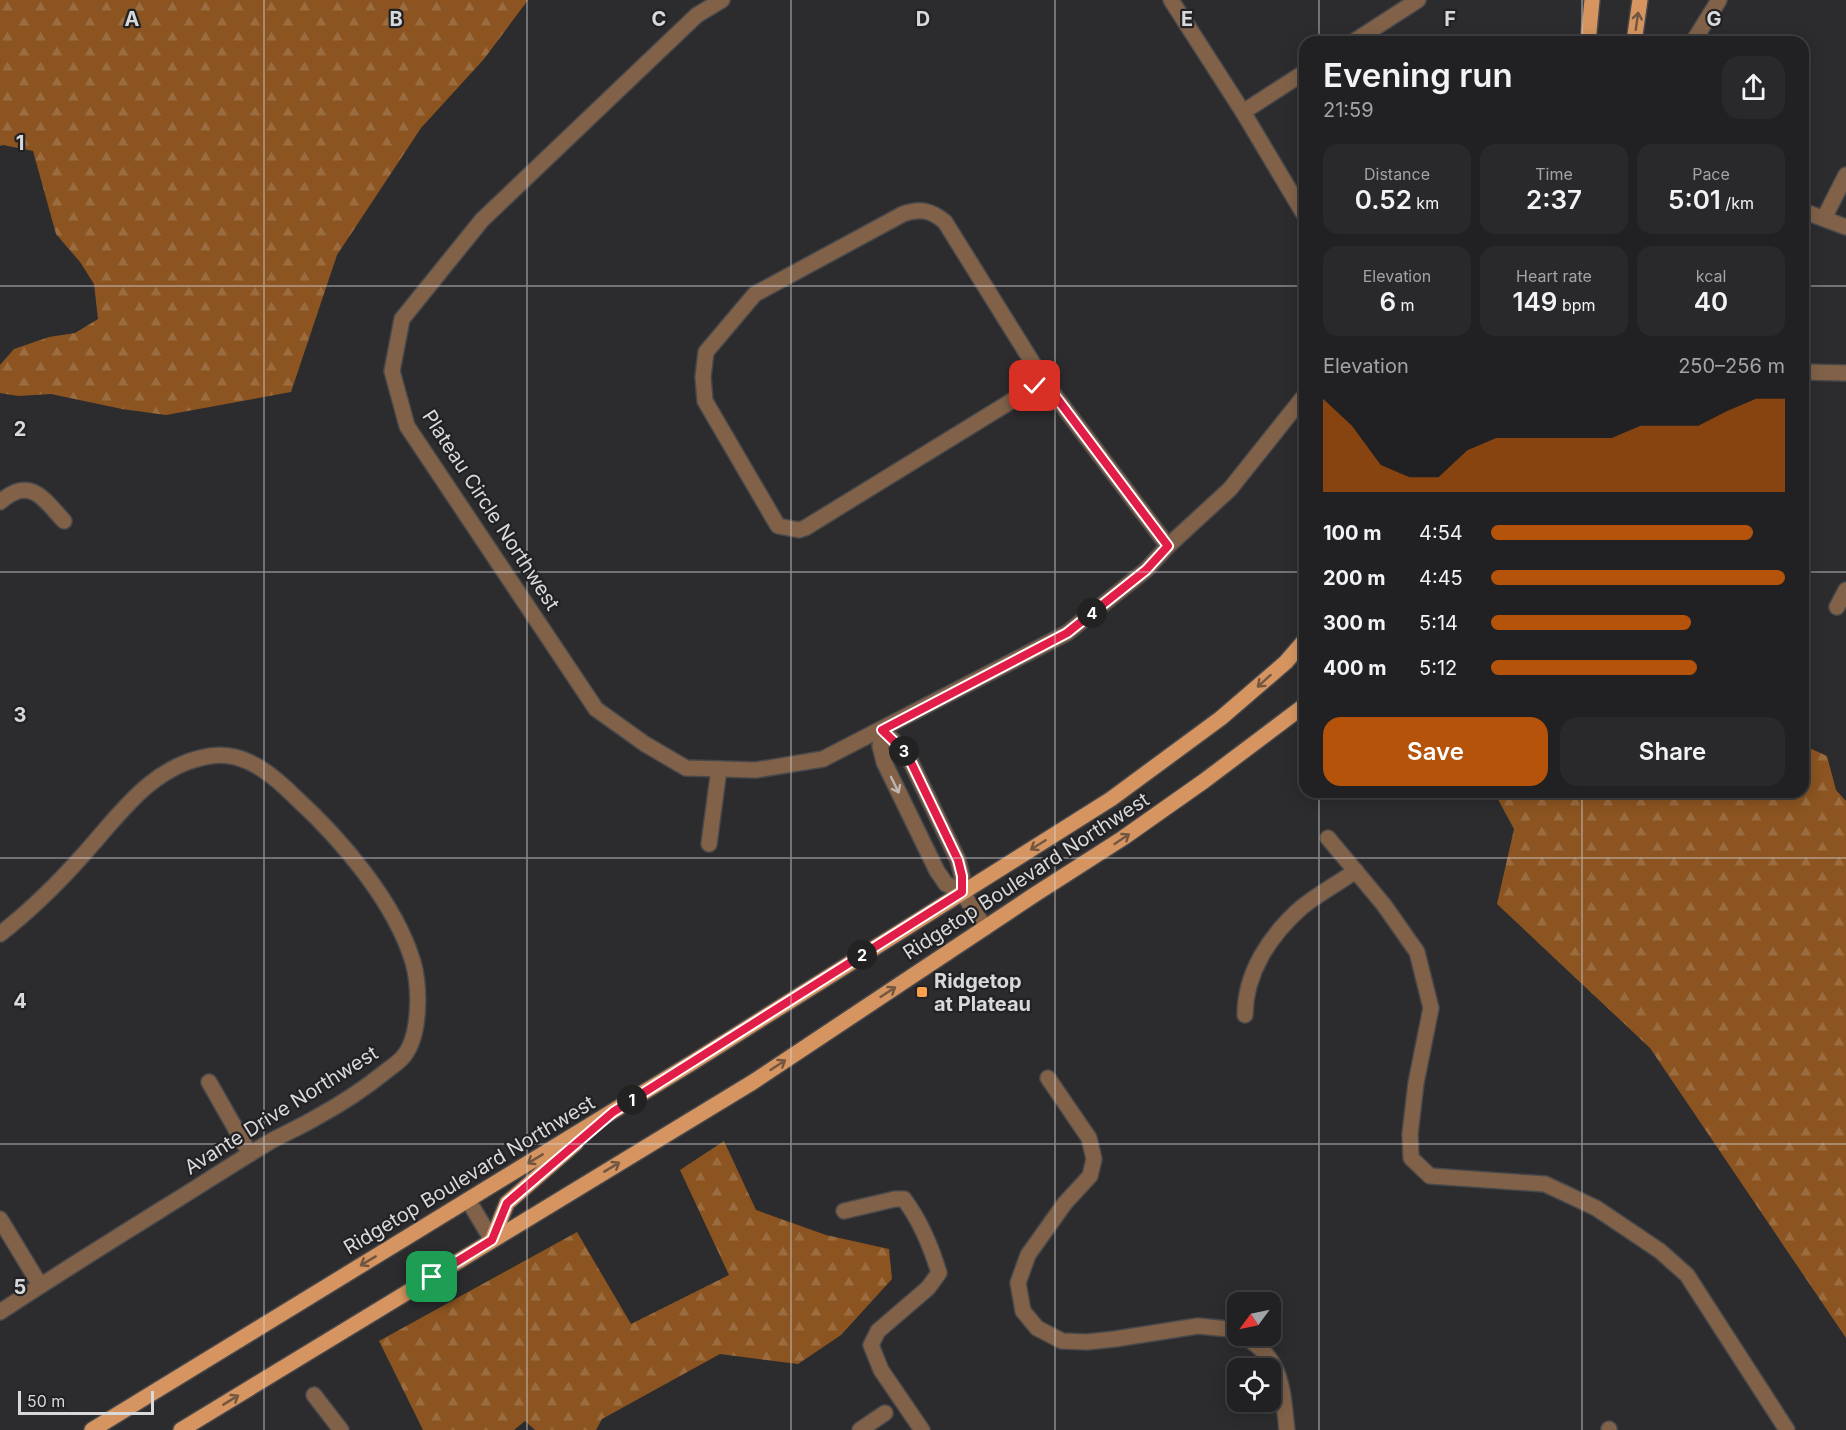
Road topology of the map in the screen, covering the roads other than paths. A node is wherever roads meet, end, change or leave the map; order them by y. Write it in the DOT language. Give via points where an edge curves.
graph roads {
  1 [pos="722,0"];
  2 [pos="1171,0"];
  3 [pos="1418,0"];
  4 [pos="1592,0"];
  5 [pos="1640,0"];
  6 [pos="1719,0"];
  7 [pos="1362,36"];
  8 [pos="1589,36"];
  9 [pos="1635,36"];
  10 [pos="1697,36"];
  11 [pos="1299,76"];
  12 [pos="1243,112"];
  13 [pos="1846,175"];
  14 [pos="1299,206"];
  15 [pos="1809,213"];
  16 [pos="1824,218"];
  17 [pos="1846,227"];
  18 [pos="1809,372"];
  19 [pos="1846,373"];
  20 [pos="1044,381"];
  21 [pos="1299,403"];
  22 [pos="0,502"];
  23 [pos="64,521"];
  24 [pos="1168,546"];
  25 [pos="1846,590"];
  26 [pos="1837,607"];
  27 [pos="1299,647"];
  28 [pos="1299,710"];
  29 [pos="882,730"];
  30 [pos="719,769"];
  31 [pos="1328,838"];
  32 [pos="709,844"];
  33 [pos="1356,871"];
  34 [pos="962,892"];
  35 [pos="985,928"];
  36 [pos="0,934"];
  37 [pos="1245,1015"];
  38 [pos="1048,1078"];
  39 [pos="209,1082"];
  40 [pos="613,1112"];
  41 [pos="250,1154"];
  42 [pos="468,1200"];
  43 [pos="844,1211"];
  44 [pos="0,1219"];
  45 [pos="492,1240"];
  46 [pos="40,1285"];
  47 [pos="0,1312"];
  48 [pos="1227,1329"];
  49 [pos="1256,1346"];
  50 [pos="314,1395"];
  51 [pos="885,1413"];
  52 [pos="92,1430"];
  53 [pos="181,1430"];
  54 [pos="340,1430"];
  55 [pos="860,1430"];
  56 [pos="922,1430"];
  57 [pos="1287,1430"];
  58 [pos="1787,1430"];
  1 -- 30 [label="street, Plateau Circle Northwest" via="697,15 482,220 402,319 392,371 407,426 596,709 686,768"];
  2 -- 12 [label="street"];
  3 -- 7 [label="street"];
  4 -- 8 [label="main road"];
  9 -- 5 [label="main road, one-way"];
  6 -- 10 [label="street"];
  11 -- 12 [label="street"];
  12 -- 14 [label="street"];
  13 -- 16 [label="street"];
  15 -- 16 [label="street"];
  16 -- 17 [label="street"];
  18 -- 19 [label="street"];
  20 -- 20 [label="street" via="945,222 920,209 903,214 755,294 706,352 703,377 705,401 778,526 799,530"];
  20 -- 24 [label="street"];
  21 -- 24 [label="street, Plateau Circle Northwest" via="1230,489"];
  22 -- 23 [label="street" via="11,492 26,489 43,498"];
  24 -- 29 [label="street, Plateau Circle Northwest" via="1146,570 1067,633"];
  25 -- 26 [label="street"];
  27 -- 34 [label="main road, Ridgetop Boulevard Northwest, one-way" via="1221,718 1155,768"];
  35 -- 28 [label="main road, Ridgetop Boulevard Northwest, one-way" via="1132,832"];
  29 -- 30 [label="street, Plateau Circle Northwest" via="823,759 756,770"];
  29 -- 34 [label="street" via="912,764 958,860"];
  29 -- 34 [label="street, one-way" via="884,762 927,852 946,884"];
  30 -- 32 [label="street"];
  31 -- 33 [label="street"];
  33 -- 37 [label="street" via="1303,906 1284,924 1252,973"];
  33 -- 58 [label="street" via="1417,952 1431,1008 1415,1093 1410,1134 1412,1158 1430,1176 1545,1184 1596,1208 1660,1251 1687,1275"];
  34 -- 35 [label="street"];
  34 -- 40 [label="main road, Ridgetop Boulevard Northwest"];
  45 -- 35 [label="main road, Ridgetop Boulevard Northwest, one-way" via="753,1082"];
  36 -- 41 [label="street, Avante Drive Northwest" via="84,854 124,806 162,774 208,756 226,755 249,762 277,780 317,817 379,895 413,962 417,1017 404,1056 370,1084"];
  38 -- 48 [label="street" via="1089,1138 1094,1159 1090,1176 1028,1255 1018,1283 1023,1311 1037,1328 1062,1341 1115,1339 1198,1326"];
  39 -- 41 [label="street"];
  40 -- 42 [label="main road, Ridgetop Boulevard Northwest, one-way"];
  40 -- 45 [label="main road" via="507,1203"];
  41 -- 46 [label="street, Avante Drive Northwest"];
  42 -- 45 [label="street"];
  42 -- 52 [label="main road, Ridgetop Boulevard Northwest, one-way"];
  43 -- 56 [label="street" via="904,1199 931,1245 939,1273 928,1288 878,1331 871,1345 881,1370"];
  44 -- 46 [label="street"];
  53 -- 45 [label="main road, Ridgetop Boulevard Northwest, one-way"];
  46 -- 47 [label="street, Avante Drive Northwest"];
  49 -- 57 [label="street" via="1268,1354 1276,1368"];
  50 -- 54 [label="street"];
  51 -- 55 [label="street"];
}
